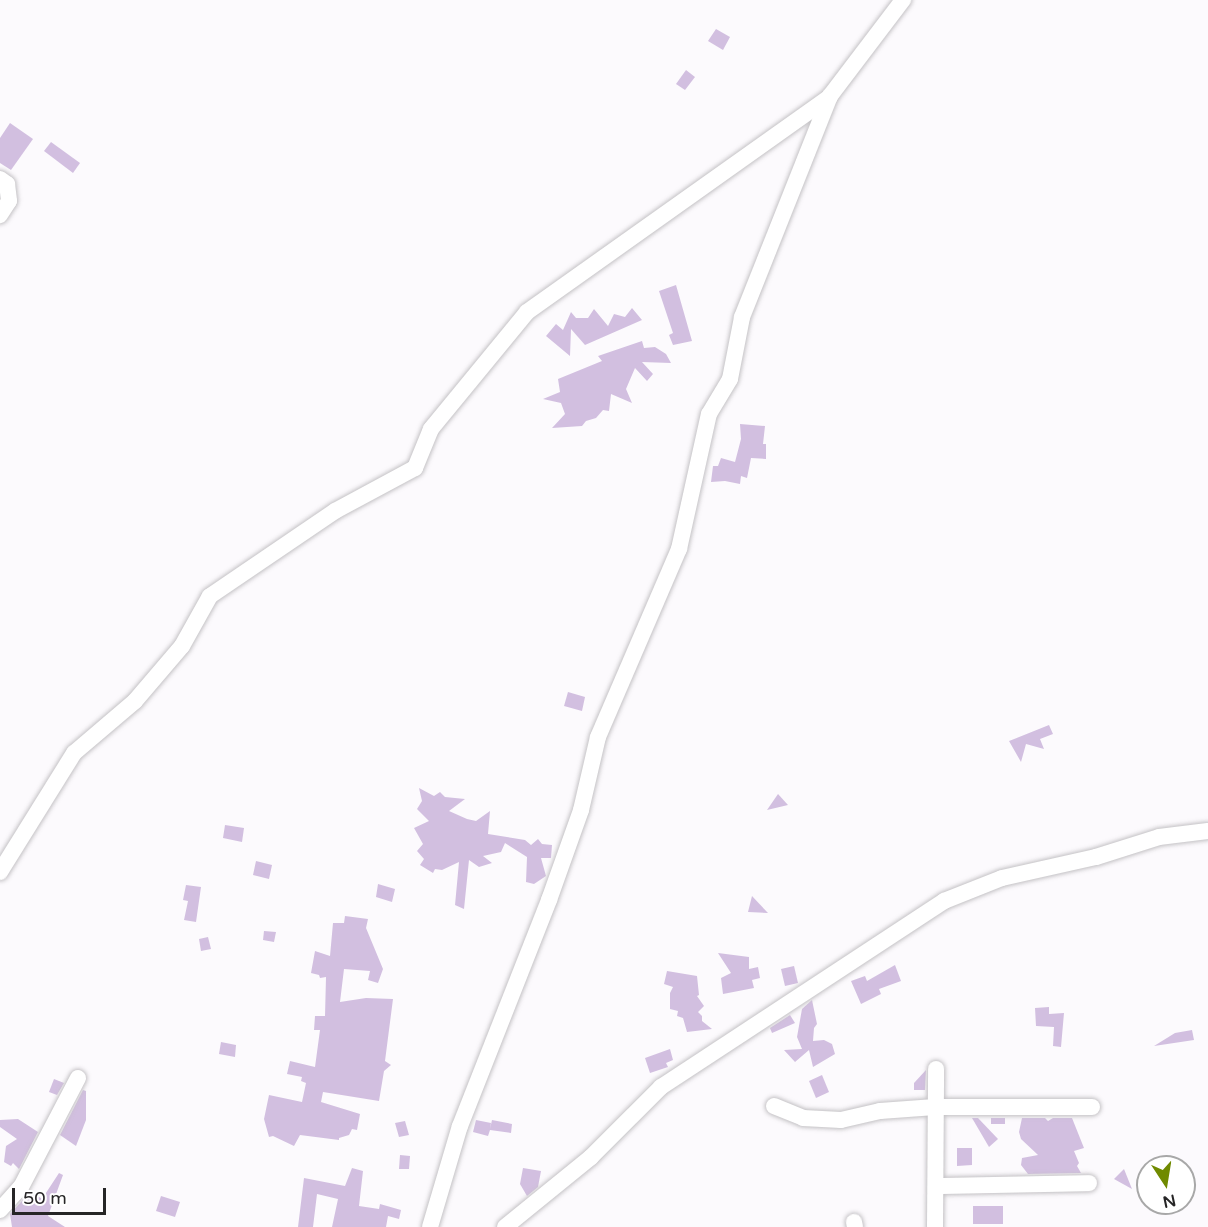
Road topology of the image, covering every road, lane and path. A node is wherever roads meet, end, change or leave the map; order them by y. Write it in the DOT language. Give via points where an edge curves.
graph roads {
  1 [pos="903,0"];
  2 [pos="830,96"];
  3 [pos="0,179"];
  4 [pos="0,215"];
  5 [pos="1208,831"];
  6 [pos="0,872"];
  7 [pos="936,1069"];
  8 [pos="78,1078"];
  9 [pos="774,1106"];
  10 [pos="935,1107"];
  11 [pos="1092,1107"];
  12 [pos="1089,1183"];
  13 [pos="937,1186"];
  14 [pos="0,1210"];
  15 [pos="430,1227"];
  16 [pos="505,1227"];
  17 [pos="935,1227"];
  1 -- 2 [label="street"];
  2 -- 6 [label="street" via="527,312 431,429 415,468 335,511 210,596 182,646 135,701 75,753"];
  2 -- 15 [label="street" via="742,317 730,379 709,414 679,549 598,737 581,810 460,1126"];
  3 -- 4 [label="street" via="7,184 9,201"];
  5 -- 16 [label="street" via="1160,837 1002,878 944,901 661,1087 591,1157"];
  7 -- 10 [label="street"];
  8 -- 14 [label="street" via="21,1187"];
  9 -- 10 [label="street" via="803,1118 841,1120 880,1111"];
  10 -- 11 [label="street"];
  10 -- 17 [label="street"];
  12 -- 13 [label="street"];
}
